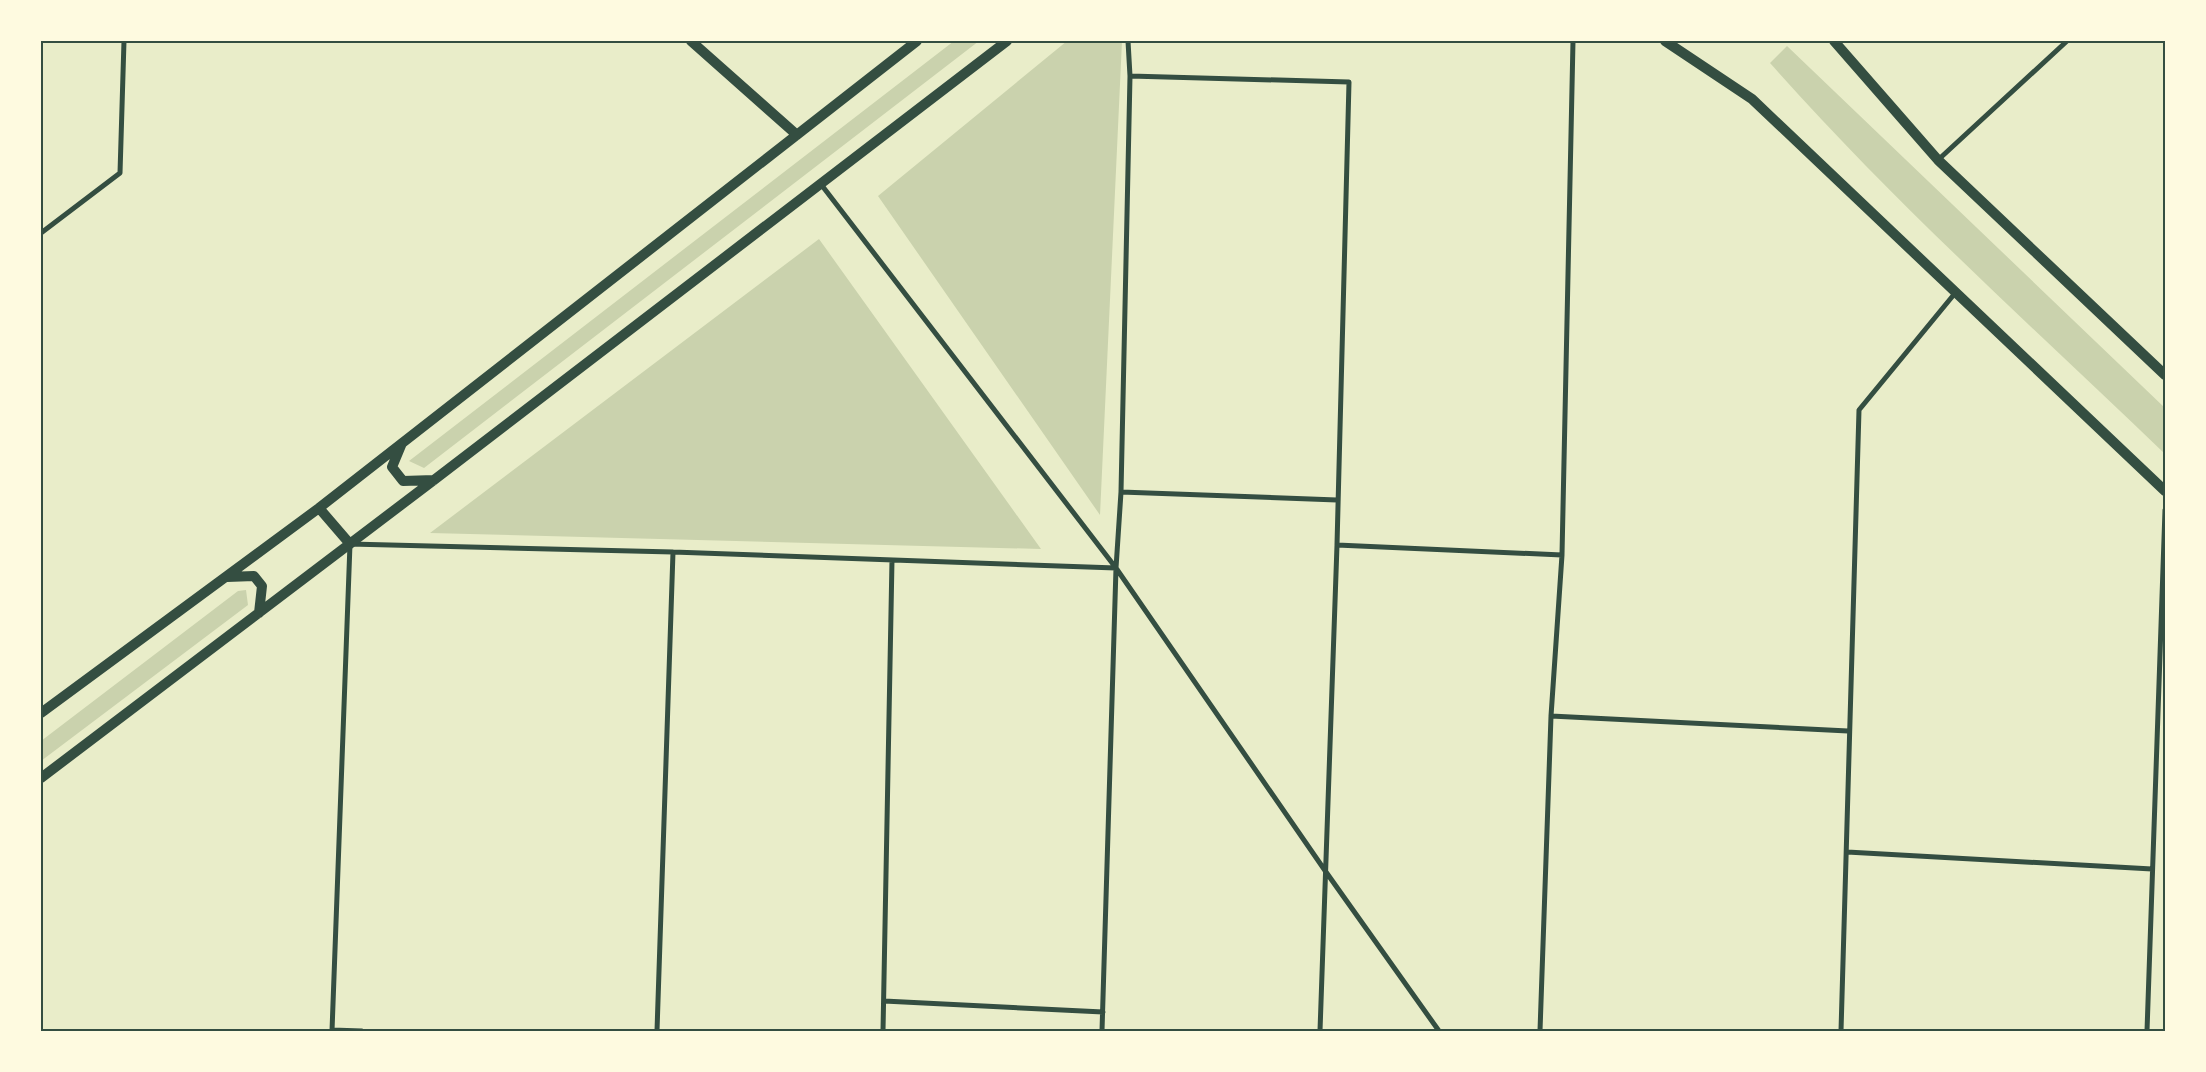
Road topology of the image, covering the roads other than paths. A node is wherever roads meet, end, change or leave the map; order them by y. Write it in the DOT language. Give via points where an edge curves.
graph roads {
  1 [pos="124,41"];
  2 [pos="691,41"];
  3 [pos="917,41"];
  4 [pos="1008,41"];
  5 [pos="1128,41"];
  6 [pos="1573,41"];
  7 [pos="1665,41"];
  8 [pos="1834,41"];
  9 [pos="2067,41"];
  10 [pos="1130,76"];
  11 [pos="797,135"];
  12 [pos="1938,160"];
  13 [pos="820,183"];
  14 [pos="41,233"];
  15 [pos="1956,292"];
  16 [pos="2165,375"];
  17 [pos="402,442"];
  18 [pos="434,480"];
  19 [pos="2165,491"];
  20 [pos="1121,492"];
  21 [pos="1337,500"];
  22 [pos="319,508"];
  23 [pos="2165,510"];
  24 [pos="350,544"];
  25 [pos="1337,546"];
  26 [pos="674,552"];
  27 [pos="1562,555"];
  28 [pos="892,560"];
  29 [pos="1116,568"];
  30 [pos="226,577"];
  31 [pos="259,613"];
  32 [pos="41,713"];
  33 [pos="1551,716"];
  34 [pos="1848,730"];
  35 [pos="41,778"];
  36 [pos="1847,852"];
  37 [pos="2152,869"];
  38 [pos="1326,872"];
  39 [pos="884,1001"];
  40 [pos="1103,1012"];
  41 [pos="332,1030"];
  42 [pos="362,1031"];
  43 [pos="657,1031"];
  44 [pos="883,1031"];
  45 [pos="1102,1031"];
  46 [pos="1320,1031"];
  47 [pos="1439,1031"];
  48 [pos="1540,1031"];
  49 [pos="1841,1031"];
  50 [pos="2147,1031"];
  1 -- 14 [label="street" via="120,173"];
  2 -- 11 [label="main road"];
  3 -- 11 [label="main road"];
  4 -- 13 [label="main road"];
  5 -- 10 [label="street"];
  6 -- 27 [label="street"];
  7 -- 15 [label="main road" via="1752,99"];
  8 -- 12 [label="main road"];
  9 -- 12 [label="street"];
  10 -- 20 [label="street"];
  10 -- 21 [label="street" via="1350,82"];
  11 -- 17 [label="main road"];
  12 -- 16 [label="main road"];
  13 -- 18 [label="main road"];
  13 -- 29 [label="street"];
  15 -- 19 [label="main road"];
  15 -- 34 [label="street" via="1859,410"];
  17 -- 18 [label="main road" via="392,467 403,481"];
  17 -- 22 [label="main road"];
  18 -- 24 [label="main road"];
  20 -- 21 [label="street"];
  20 -- 29 [label="street"];
  21 -- 25 [label="street"];
  22 -- 24 [label="main road"];
  22 -- 30 [label="main road"];
  23 -- 37 [label="street"];
  24 -- 26 [label="street"];
  24 -- 31 [label="main road"];
  24 -- 41 [label="street"];
  25 -- 27 [label="street"];
  25 -- 38 [label="street"];
  26 -- 28 [label="street"];
  26 -- 43 [label="street"];
  27 -- 33 [label="street"];
  28 -- 29 [label="street"];
  28 -- 39 [label="street"];
  29 -- 38 [label="street"];
  29 -- 40 [label="street"];
  30 -- 31 [label="main road" via="254,576 262,586"];
  30 -- 32 [label="main road"];
  31 -- 35 [label="main road"];
  33 -- 34 [label="street"];
  33 -- 48 [label="street"];
  34 -- 36 [label="street"];
  36 -- 37 [label="street"];
  36 -- 49 [label="street"];
  37 -- 50 [label="street"];
  38 -- 46 [label="street"];
  38 -- 47 [label="street"];
  39 -- 40 [label="street"];
  39 -- 44 [label="street"];
  40 -- 45 [label="street"];
  41 -- 42 [label="street"];
}
